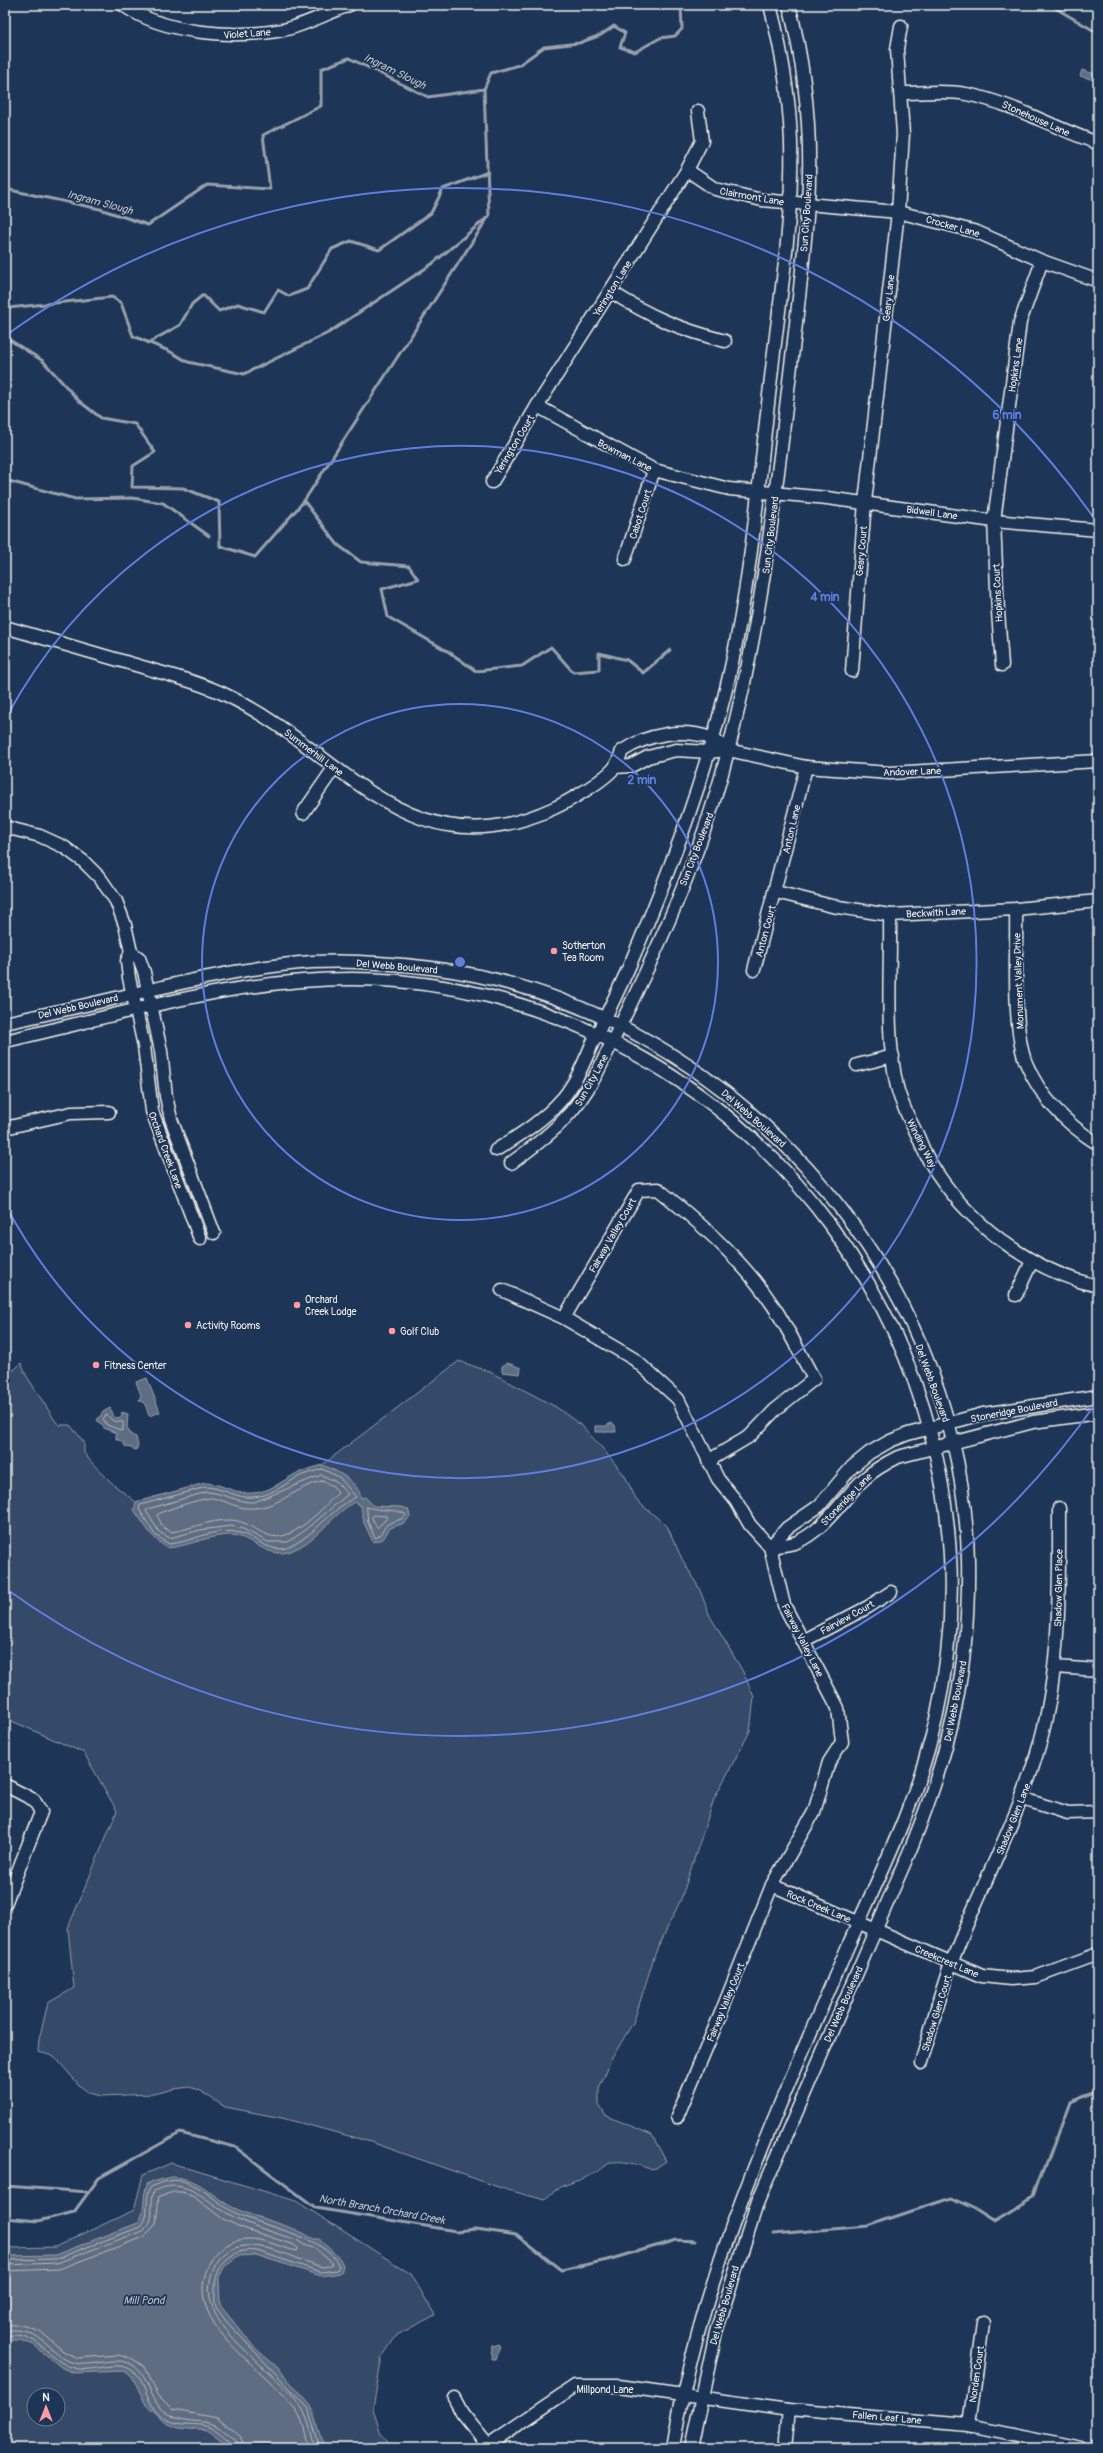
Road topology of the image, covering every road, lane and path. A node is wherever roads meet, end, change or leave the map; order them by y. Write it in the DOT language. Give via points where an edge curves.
graph roads {
  1 [pos="123,5"];
  2 [pos="770,5"];
  3 [pos="789,5"];
  4 [pos="341,6"];
  5 [pos="901,26"];
  6 [pos="901,93"];
  7 [pos="698,111"];
  8 [pos="1098,143"];
  9 [pos="687,170"];
  10 [pos="799,203"];
  11 [pos="898,212"];
  12 [pos="1042,261"];
  13 [pos="1098,282"];
  14 [pos="610,291"];
  15 [pos="725,341"];
  16 [pos="537,406"];
  17 [pos="654,470"];
  18 [pos="492,482"];
  19 [pos="766,493"];
  20 [pos="866,502"];
  21 [pos="994,520"];
  22 [pos="1098,530"];
  23 [pos="625,559"];
  24 [pos="5,627"];
  25 [pos="1002,665"];
  26 [pos="852,671"];
  27 [pos="712,738"];
  28 [pos="728,750"];
  29 [pos="708,752"];
  30 [pos="1098,761"];
  31 [pos="806,766"];
  32 [pos="615,767"];
  33 [pos="334,768"];
  34 [pos="303,813"];
  35 [pos="5,827"];
  36 [pos="776,892"];
  37 [pos="1098,901"];
  38 [pos="1016,909"];
  39 [pos="890,915"];
  40 [pos="131,952"];
  41 [pos="754,970"];
  42 [pos="148,990"];
  43 [pos="132,994"];
  44 [pos="152,1008"];
  45 [pos="136,1012"];
  46 [pos="605,1019"];
  47 [pos="5,1023"];
  48 [pos="620,1026"];
  49 [pos="597,1034"];
  50 [pos="5,1041"];
  51 [pos="612,1042"];
  52 [pos="893,1056"];
  53 [pos="857,1065"];
  54 [pos="109,1112"];
  55 [pos="5,1128"];
  56 [pos="1098,1144"];
  57 [pos="496,1150"];
  58 [pos="511,1163"];
  59 [pos="214,1233"];
  60 [pos="200,1239"];
  61 [pos="1032,1262"];
  62 [pos="1098,1286"];
  63 [pos="502,1290"];
  64 [pos="1016,1295"];
  65 [pos="564,1318"];
  66 [pos="1098,1396"];
  67 [pos="1098,1413"];
  68 [pos="948,1424"];
  69 [pos="930,1428"];
  70 [pos="953,1441"];
  71 [pos="934,1446"];
  72 [pos="708,1462"];
  73 [pos="1059,1508"];
  74 [pos="770,1547"];
  75 [pos="891,1592"];
  76 [pos="803,1641"];
  77 [pos="1055,1667"];
  78 [pos="1098,1670"];
  79 [pos="5,1786"];
  80 [pos="1023,1799"];
  81 [pos="1098,1812"];
  82 [pos="772,1885"];
  83 [pos="5,1904"];
  84 [pos="867,1926"];
  85 [pos="1098,1954"];
  86 [pos="951,1964"];
  87 [pos="921,2063"];
  88 [pos="677,2117"];
  89 [pos="984,2323"];
  90 [pos="691,2397"];
  91 [pos="454,2398"];
  92 [pos="789,2410"];
  93 [pos="969,2425"];
  94 [pos="489,2446"];
  95 [pos="673,2448"];
  96 [pos="691,2448"];
  97 [pos="785,2448"];
  98 [pos="1081,2448"];
  1 -- 4 [label="street, Violet Lane" via="165,24 230,36 284,30"];
  2 -- 10 [label="street, Sun City Boulevard" via="788,104 791,171"];
  3 -- 10 [label="street, Sun City Boulevard" via="801,60 810,167"];
  5 -- 6 [label="street, Geary Lane" via="897,48"];
  6 -- 8 [label="street, Stonehouse Lane" via="964,93 995,101 1067,133"];
  6 -- 11 [label="street, Geary Lane" via="903,134"];
  7 -- 9 [label="street, Yerington Lane" via="702,141"];
  9 -- 10 [label="street, Clairmont Lane" via="715,189 762,200"];
  9 -- 14 [label="street, Yerington Lane"];
  10 -- 11 [label="street, Crocker Lane"];
  10 -- 19 [label="street, Sun City Boulevard"];
  10 -- 19 [label="street, Sun City Boulevard"];
  11 -- 12 [label="street, Crocker Lane" via="977,232"];
  11 -- 20 [label="street, Geary Lane"];
  12 -- 13 [label="street, Crocker Lane"];
  12 -- 21 [label="street, Hopkins Lane" via="1020,322"];
  14 -- 15 [label="street" via="664,322 686,331"];
  14 -- 16 [label="street, Yerington Lane"];
  16 -- 17 [label="street, Bowman Lane"];
  16 -- 18 [label="street, Yerington Court"];
  17 -- 19 [label="street, Bowman Lane" via="729,489"];
  17 -- 23 [label="street, Cabot Court"];
  19 -- 20 [label="street, Bidwell Lane"];
  19 -- 27 [label="street, Sun City Boulevard" via="737,636"];
  19 -- 28 [label="street, Sun City Boulevard" via="755,639"];
  20 -- 21 [label="street, Bidwell Lane"];
  20 -- 26 [label="street, Geary Court"];
  21 -- 22 [label="street, Bidwell Lane"];
  21 -- 25 [label="street, Hopkins Court"];
  24 -- 33 [label="street, Summerhill Lane" via="182,679 226,695 263,714"];
  27 -- 28 [label="street, Summerhill Lane"];
  27 -- 29 [label="street, Sun City Boulevard"];
  27 -- 32 [label="street, Summerhill Lane" via="689,733 655,737 622,751"];
  28 -- 29 [label="street, Summerhill Lane"];
  28 -- 31 [label="street, Andover Lane"];
  28 -- 48 [label="street, Sun City Boulevard" via="693,859"];
  29 -- 32 [label="street, Summerhill Lane" via="668,752 631,766"];
  29 -- 46 [label="street, Sun City Boulevard" via="676,852"];
  30 -- 31 [label="street, Andover Lane" via="890,773"];
  31 -- 36 [label="street, Anton Lane"];
  32 -- 33 [label="street, Summerhill Lane" via="562,805 531,818 501,826 468,828 430,822 399,811"];
  33 -- 34 [label="street"];
  35 -- 40 [label="street" via="64,847 83,861 100,878 116,901"];
  36 -- 39 [label="street, Beckwith Lane" via="832,906"];
  36 -- 41 [label="street, Anton Court"];
  37 -- 38 [label="street, Beckwith Lane"];
  38 -- 39 [label="street, Beckwith Lane"];
  38 -- 56 [label="street, Monument Valley Drive" via="1018,1028 1026,1063 1044,1095 1067,1124"];
  39 -- 52 [label="street, Winding Way"];
  40 -- 42 [label="street, Orchard Creek Lane" via="139,958"];
  40 -- 43 [label="street, Orchard Creek Lane" via="127,961"];
  42 -- 43 [label="street, Del Webb Boulevard"];
  42 -- 44 [label="street, Orchard Creek Lane"];
  42 -- 46 [label="street, Del Webb Boulevard" via="277,965 370,962 436,968 510,984 565,1002"];
  43 -- 45 [label="street, Orchard Creek Lane"];
  43 -- 47 [label="street, Del Webb Boulevard"];
  44 -- 45 [label="street, Del Webb Boulevard"];
  44 -- 49 [label="street, Del Webb Boulevard" via="278,983 340,979 399,981 470,992 506,1001"];
  44 -- 59 [label="street, Orchard Creek Lane" via="171,1120"];
  45 -- 50 [label="street, Del Webb Boulevard"];
  45 -- 60 [label="street, Orchard Creek Lane" via="146,1059 152,1111"];
  46 -- 48 [label="street, Del Webb Boulevard"];
  46 -- 49 [label="street, Sun City Boulevard"];
  48 -- 51 [label="street, Sun City Boulevard"];
  48 -- 68 [label="street, Del Webb Boulevard" via="681,1061 732,1096 780,1139 821,1183 863,1239 898,1297 926,1359"];
  49 -- 51 [label="street, Del Webb Boulevard"];
  49 -- 57 [label="street, Sun City Lane" via="573,1084 563,1097 539,1122"];
  51 -- 58 [label="street, Sun City Lane" via="587,1092 576,1107 550,1134"];
  51 -- 69 [label="street, Del Webb Boulevard" via="685,1084 721,1110 768,1152 809,1197 850,1251 883,1307 910,1365"];
  52 -- 53 [label="street"];
  52 -- 61 [label="street, Winding Way" via="898,1087 905,1108 929,1161 947,1186 976,1218"];
  54 -- 55 [label="street" via="65,1114"];
  61 -- 62 [label="street, Winding Way" via="1080,1282"];
  61 -- 64 [label="street"];
  63 -- 65 [label="street, Fairway Valley Lane"];
  65 -- 72 [label="street, Fairway Valley Lane" via="634,1359 678,1399"];
  65 -- 72 [label="street, Fairway Valley Court" via="638,1190 658,1189 712,1233 746,1269 774,1308 814,1379 775,1410 750,1436"];
  66 -- 68 [label="street, Stoneridge Boulevard" via="1020,1407"];
  67 -- 70 [label="street, Stoneridge Boulevard" via="1033,1422"];
  68 -- 69 [label="street, Stoneridge Boulevard"];
  68 -- 70 [label="street, Del Webb Boulevard"];
  69 -- 71 [label="street, Del Webb Boulevard"];
  69 -- 74 [label="street, Stoneridge Lane" via="890,1441 869,1453 852,1467 819,1506 787,1528"];
  70 -- 71 [label="street, Stoneridge Boulevard"];
  70 -- 84 [label="street, Del Webb Boulevard" via="962,1492 968,1557 968,1608 963,1666 954,1718 934,1789"];
  71 -- 74 [label="street, Stoneridge Lane" via="898,1457 879,1467 811,1534 796,1543"];
  71 -- 84 [label="street, Del Webb Boulevard" via="944,1494 950,1558 946,1665 932,1735 910,1806"];
  72 -- 74 [label="street, Fairway Valley Lane" via="750,1525"];
  73 -- 77 [label="street, Shadow Glen Place"];
  74 -- 76 [label="street, Fairway Valley Lane" via="784,1604"];
  75 -- 76 [label="street, Fairview Court"];
  76 -- 82 [label="street, Fairway Valley Lane" via="838,1708 842,1742 830,1762 814,1812"];
  77 -- 78 [label="street"];
  77 -- 80 [label="street, Shadow Glen Lane" via="1043,1731"];
  79 -- 83 [label="street" via="34,1800 41,1812"];
  80 -- 81 [label="street" via="1068,1813"];
  80 -- 86 [label="street, Shadow Glen Lane"];
  82 -- 84 [label="street, Rock Creek Lane"];
  82 -- 88 [label="street, Fairway Valley Court"];
  84 -- 86 [label="street, Creekcrest Lane"];
  84 -- 90 [label="street, Del Webb Boulevard" via="758,2201"];
  84 -- 90 [label="street, Del Webb Boulevard" via="742,2195 709,2292"];
  85 -- 86 [label="street, Creekcrest Lane" via="1036,1977 1017,1979 982,1976"];
  86 -- 87 [label="street, Shadow Glen Court"];
  89 -- 93 [label="street, Norden Court"];
  90 -- 92 [label="street, Fallen Leaf Lane"];
  90 -- 94 [label="street, Millpond Lane" via="619,2386 575,2386"];
  90 -- 95 [label="street, Del Webb Boulevard"];
  90 -- 96 [label="street, Del Webb Boulevard"];
  91 -- 94 [label="street" via="462,2413"];
  92 -- 93 [label="street, Fallen Leaf Lane"];
  92 -- 97 [label="street"];
  93 -- 98 [label="street, Fallen Leaf Lane"];
}
